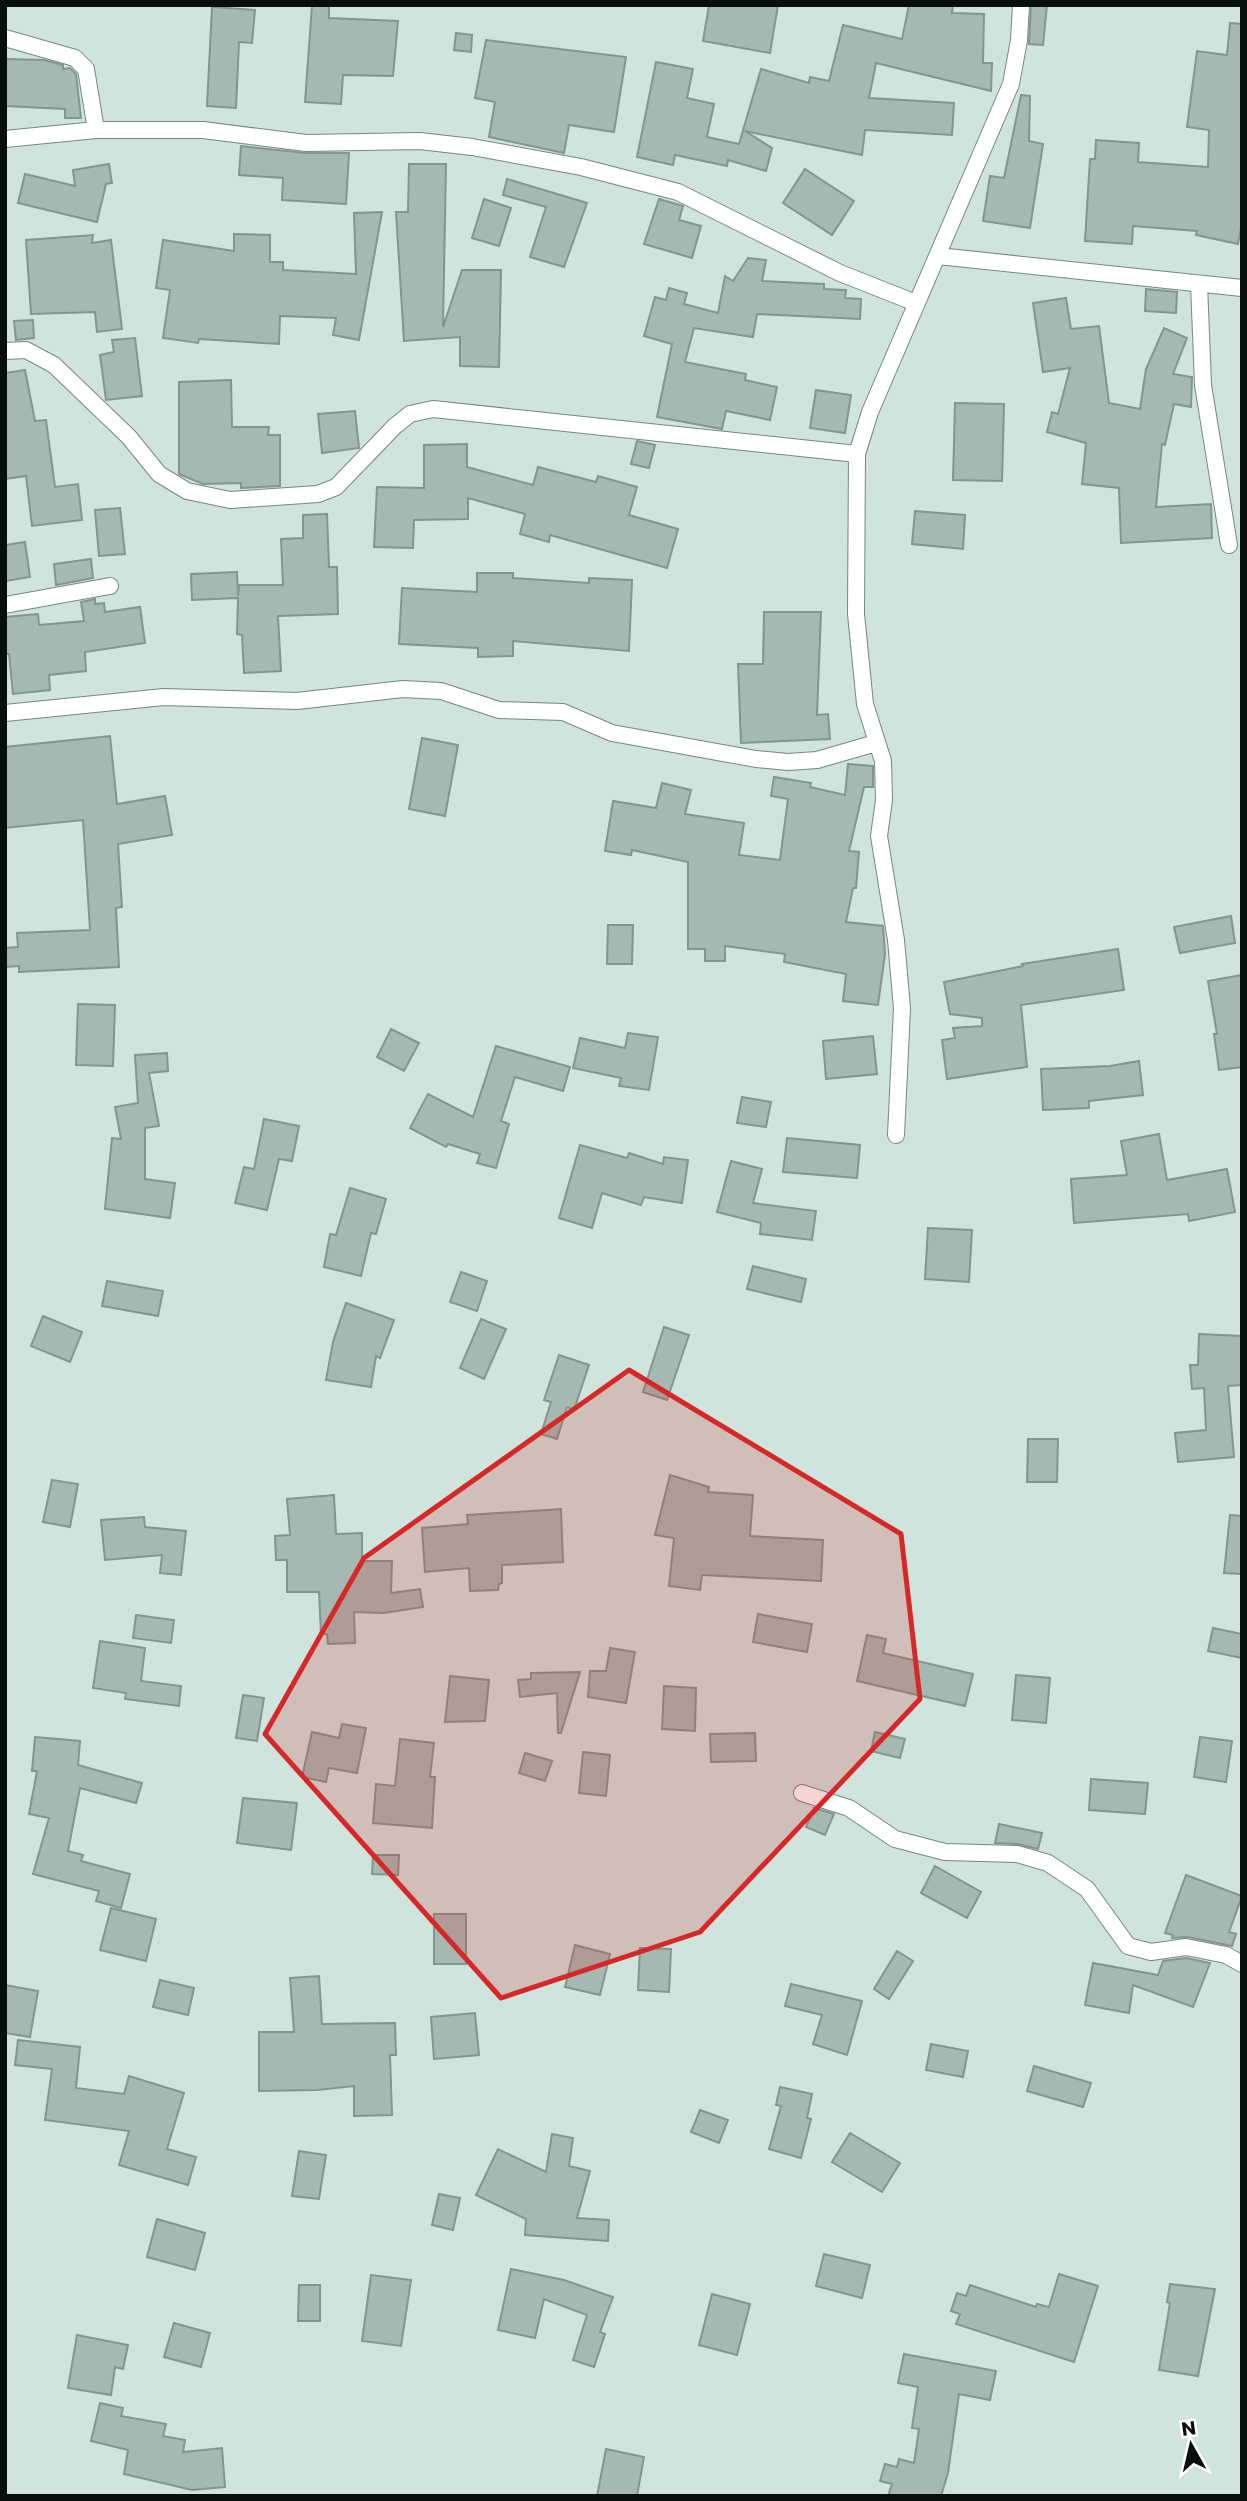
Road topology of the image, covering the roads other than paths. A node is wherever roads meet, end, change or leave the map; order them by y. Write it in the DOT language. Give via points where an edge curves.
graph roads {
  1 [pos="1021,5"];
  2 [pos="5,38"];
  3 [pos="96,130"];
  4 [pos="5,139"];
  5 [pos="937,256"];
  6 [pos="1199,284"];
  7 [pos="1242,288"];
  8 [pos="916,303"];
  9 [pos="5,351"];
  10 [pos="857,454"];
  11 [pos="1229,545"];
  12 [pos="110,586"];
  13 [pos="5,605"];
  14 [pos="5,713"];
  15 [pos="876,743"];
  16 [pos="896,1135"];
  17 [pos="802,1793"];
  18 [pos="1242,1964"];
  1 -- 5 [label="street" via="1011,84"];
  2 -- 3 [label="street" via="75,58 86,69"];
  3 -- 4 [label="street"];
  3 -- 8 [label="street" via="203,130 314,143 420,142 581,167 678,192 841,273"];
  5 -- 6 [label="street"];
  5 -- 8 [label="street"];
  6 -- 7 [label="street"];
  6 -- 11 [label="street" via="1203,385"];
  8 -- 10 [label="street"];
  9 -- 10 [label="street" via="26,350 54,365 165,478 187,491 230,500 318,494 336,486 410,414 433,409"];
  10 -- 15 [label="street" via="858,656"];
  12 -- 13 [label="street"];
  14 -- 15 [label="street" via="164,697 296,701 425,689 499,710 563,712 612,733 756,759 817,760"];
  15 -- 16 [label="street" via="883,761 879,836 902,1008"];
  17 -- 18 [label="street" via="849,1808 895,1839 945,1852 1017,1854 1048,1863 1087,1889 1128,1946 1151,1952 1185,1947 1226,1955"];
}
